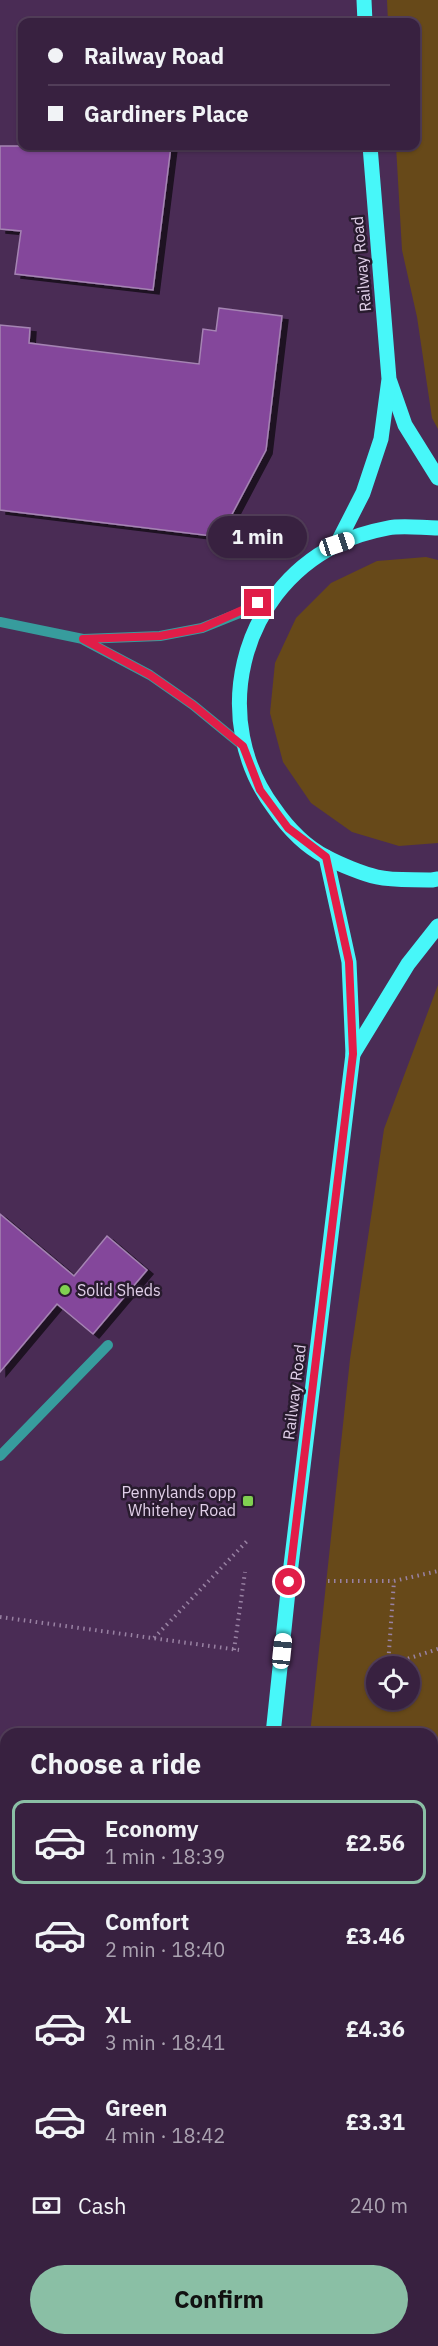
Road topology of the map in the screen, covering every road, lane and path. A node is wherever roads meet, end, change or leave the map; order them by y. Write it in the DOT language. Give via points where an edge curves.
graph roads {
  1 [pos="364,0"];
  2 [pos="365,18"];
  3 [pos="370,150"];
  4 [pos="389,379"];
  5 [pos="438,478"];
  6 [pos="438,528"];
  7 [pos="337,544"];
  8 [pos="275,595"];
  9 [pos="0,622"];
  10 [pos="83,639"];
  11 [pos="243,746"];
  12 [pos="326,857"];
  13 [pos="438,879"];
  14 [pos="438,926"];
  15 [pos="353,1054"];
  16 [pos="108,1345"];
  17 [pos="0,1456"];
  18 [pos="249,1539"];
  19 [pos="438,1571"];
  20 [pos="245,1572"];
  21 [pos="328,1581"];
  22 [pos="394,1581"];
  23 [pos="0,1617"];
  24 [pos="154,1639"];
  25 [pos="438,1649"];
  26 [pos="389,1656"];
  27 [pos="416,1656"];
  28 [pos="274,1728"];
  1 -- 2 [label="main road"];
  3 -- 4 [label="main road, Railway Road"];
  4 -- 5 [label="main road, Railway Road" via="405,425"];
  4 -- 7 [label="main road, Railway Road" via="381,439 363,494"];
  6 -- 7 [label="main road" via="389,528"];
  7 -- 8 [label="main road" via="303,566"];
  8 -- 10 [label="street" via="202,628 160,636"];
  8 -- 11 [label="main road" via="249,641 238,693"];
  9 -- 10 [label="street"];
  10 -- 11 [label="street" via="150,675"];
  11 -- 12 [label="main road" via="260,790 288,828"];
  12 -- 13 [label="main road" via="377,877"];
  12 -- 15 [label="main road, Railway Road" via="349,962"];
  14 -- 15 [label="main road, Railway Road" via="408,964"];
  15 -- 28 [label="main road, Railway Road"];
  16 -- 17 [label="street"];
  18 -- 24 [label="path"];
  19 -- 22 [label="path"];
  20 -- 24 [label="path" via="237,1650"];
  21 -- 22 [label="path"];
  22 -- 26 [label="path"];
  23 -- 24 [label="path"];
  25 -- 27 [label="path"];
}
